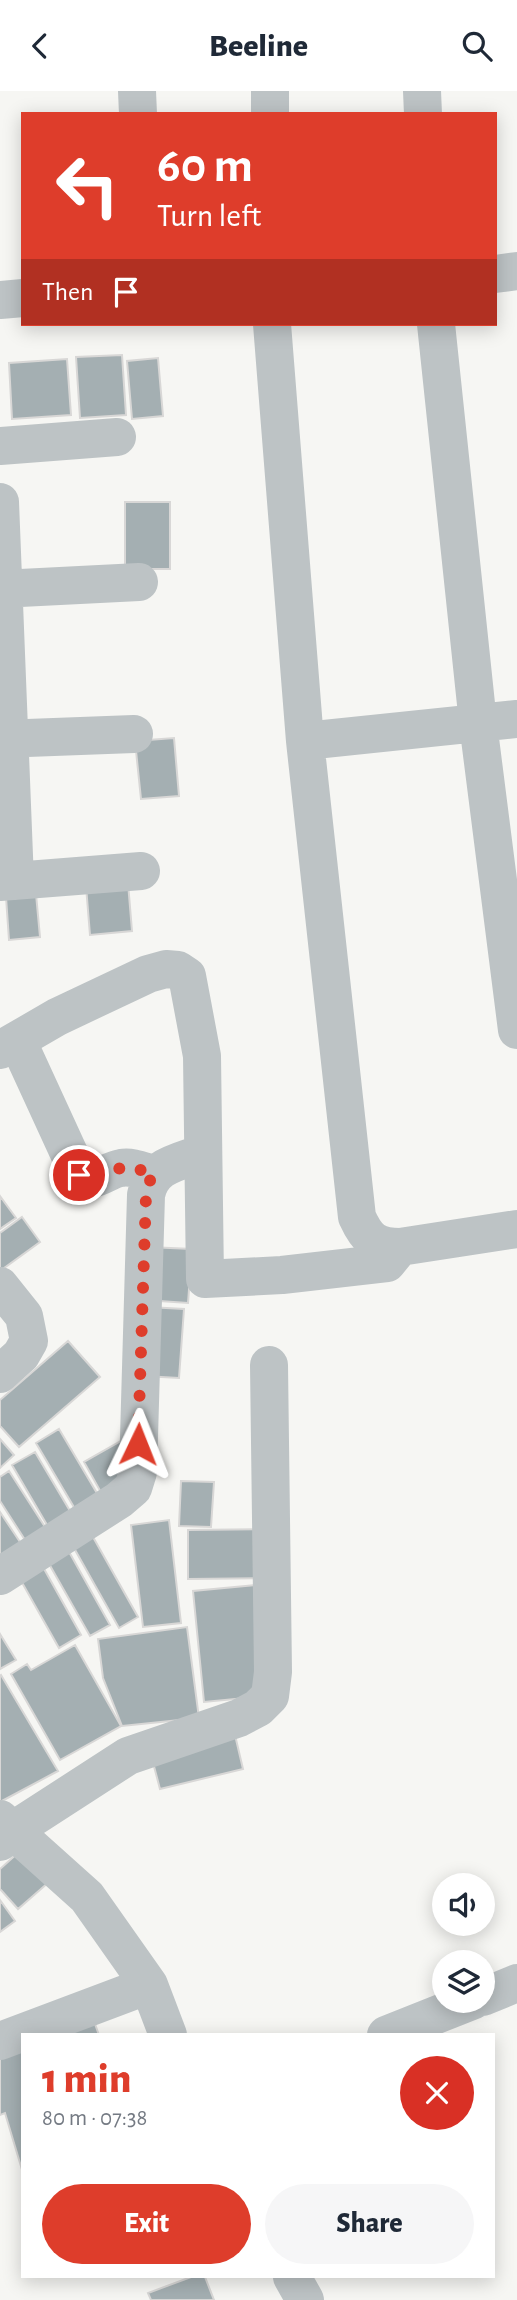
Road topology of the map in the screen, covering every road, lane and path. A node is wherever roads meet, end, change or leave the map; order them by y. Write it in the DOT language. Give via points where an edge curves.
graph roads {
  1 [pos="137,91"];
  2 [pos="270,91"];
  3 [pos="422,91"];
  4 [pos="138,112"];
  5 [pos="270,112"];
  6 [pos="423,112"];
  7 [pos="517,271"];
  8 [pos="497,274"];
  9 [pos="21,298"];
  10 [pos="0,300"];
  11 [pos="272,326"];
  12 [pos="436,326"];
  13 [pos="117,437"];
  14 [pos="0,446"];
  15 [pos="0,502"];
  16 [pos="139,582"];
  17 [pos="2,589"];
  18 [pos="517,719"];
  19 [pos="478,723"];
  20 [pos="134,734"];
  21 [pos="5,739"];
  22 [pos="305,741"];
  23 [pos="141,871"];
  24 [pos="7,881"];
  25 [pos="517,1030"];
  26 [pos="8,1045"];
  27 [pos="202,1153"];
  28 [pos="154,1174"];
  29 [pos="517,1229"];
  30 [pos="400,1247"];
  31 [pos="0,1286"];
  32 [pos="269,1365"];
  33 [pos="0,1374"];
  34 [pos="0,1576"];
  35 [pos="4,1831"];
  36 [pos="517,1983"];
  37 [pos="149,1985"];
  38 [pos="495,1992"];
  39 [pos="441,2013"];
  40 [pos="21,2033"];
  41 [pos="21,2033"];
  42 [pos="167,2033"];
  43 [pos="391,2033"];
  44 [pos="0,2041"];
  45 [pos="293,2278"];
  46 [pos="305,2300"];
  1 -- 4 [label="street"];
  2 -- 5 [label="street"];
  3 -- 6 [label="street"];
  7 -- 8 [label="street"];
  9 -- 10 [label="street"];
  11 -- 22 [label="street"];
  12 -- 19 [label="street"];
  13 -- 14 [label="street"];
  15 -- 17 [label="street"];
  16 -- 17 [label="street"];
  17 -- 21 [label="street"];
  18 -- 19 [label="street"];
  19 -- 22 [label="street"];
  19 -- 25 [label="street"];
  20 -- 21 [label="street"];
  21 -- 24 [label="street"];
  22 -- 30 [label="street" via="357,1217 365,1235 384,1247"];
  23 -- 24 [label="street"];
  26 -- 27 [label="street" via="148,974 178,970 187,976 192,992 202,1056"];
  26 -- 28 [label="street" via="79,1175 92,1180 118,1168"];
  27 -- 28 [label="street"];
  27 -- 30 [label="street" via="205,1279 387,1263"];
  28 -- 34 [label="street" via="146,1195 138,1472 133,1488"];
  29 -- 30 [label="street"];
  31 -- 33 [label="street" via="24,1316 29,1341"];
  32 -- 35 [label="street" via="270,1696 239,1718 128,1756"];
  35 -- 37 [label="street" via="87,1897"];
  36 -- 38 [label="street"];
  37 -- 41 [label="street"];
  37 -- 42 [label="street"];
  39 -- 43 [label="street"];
  40 -- 44 [label="street"];
  45 -- 46 [label="street"];
}
